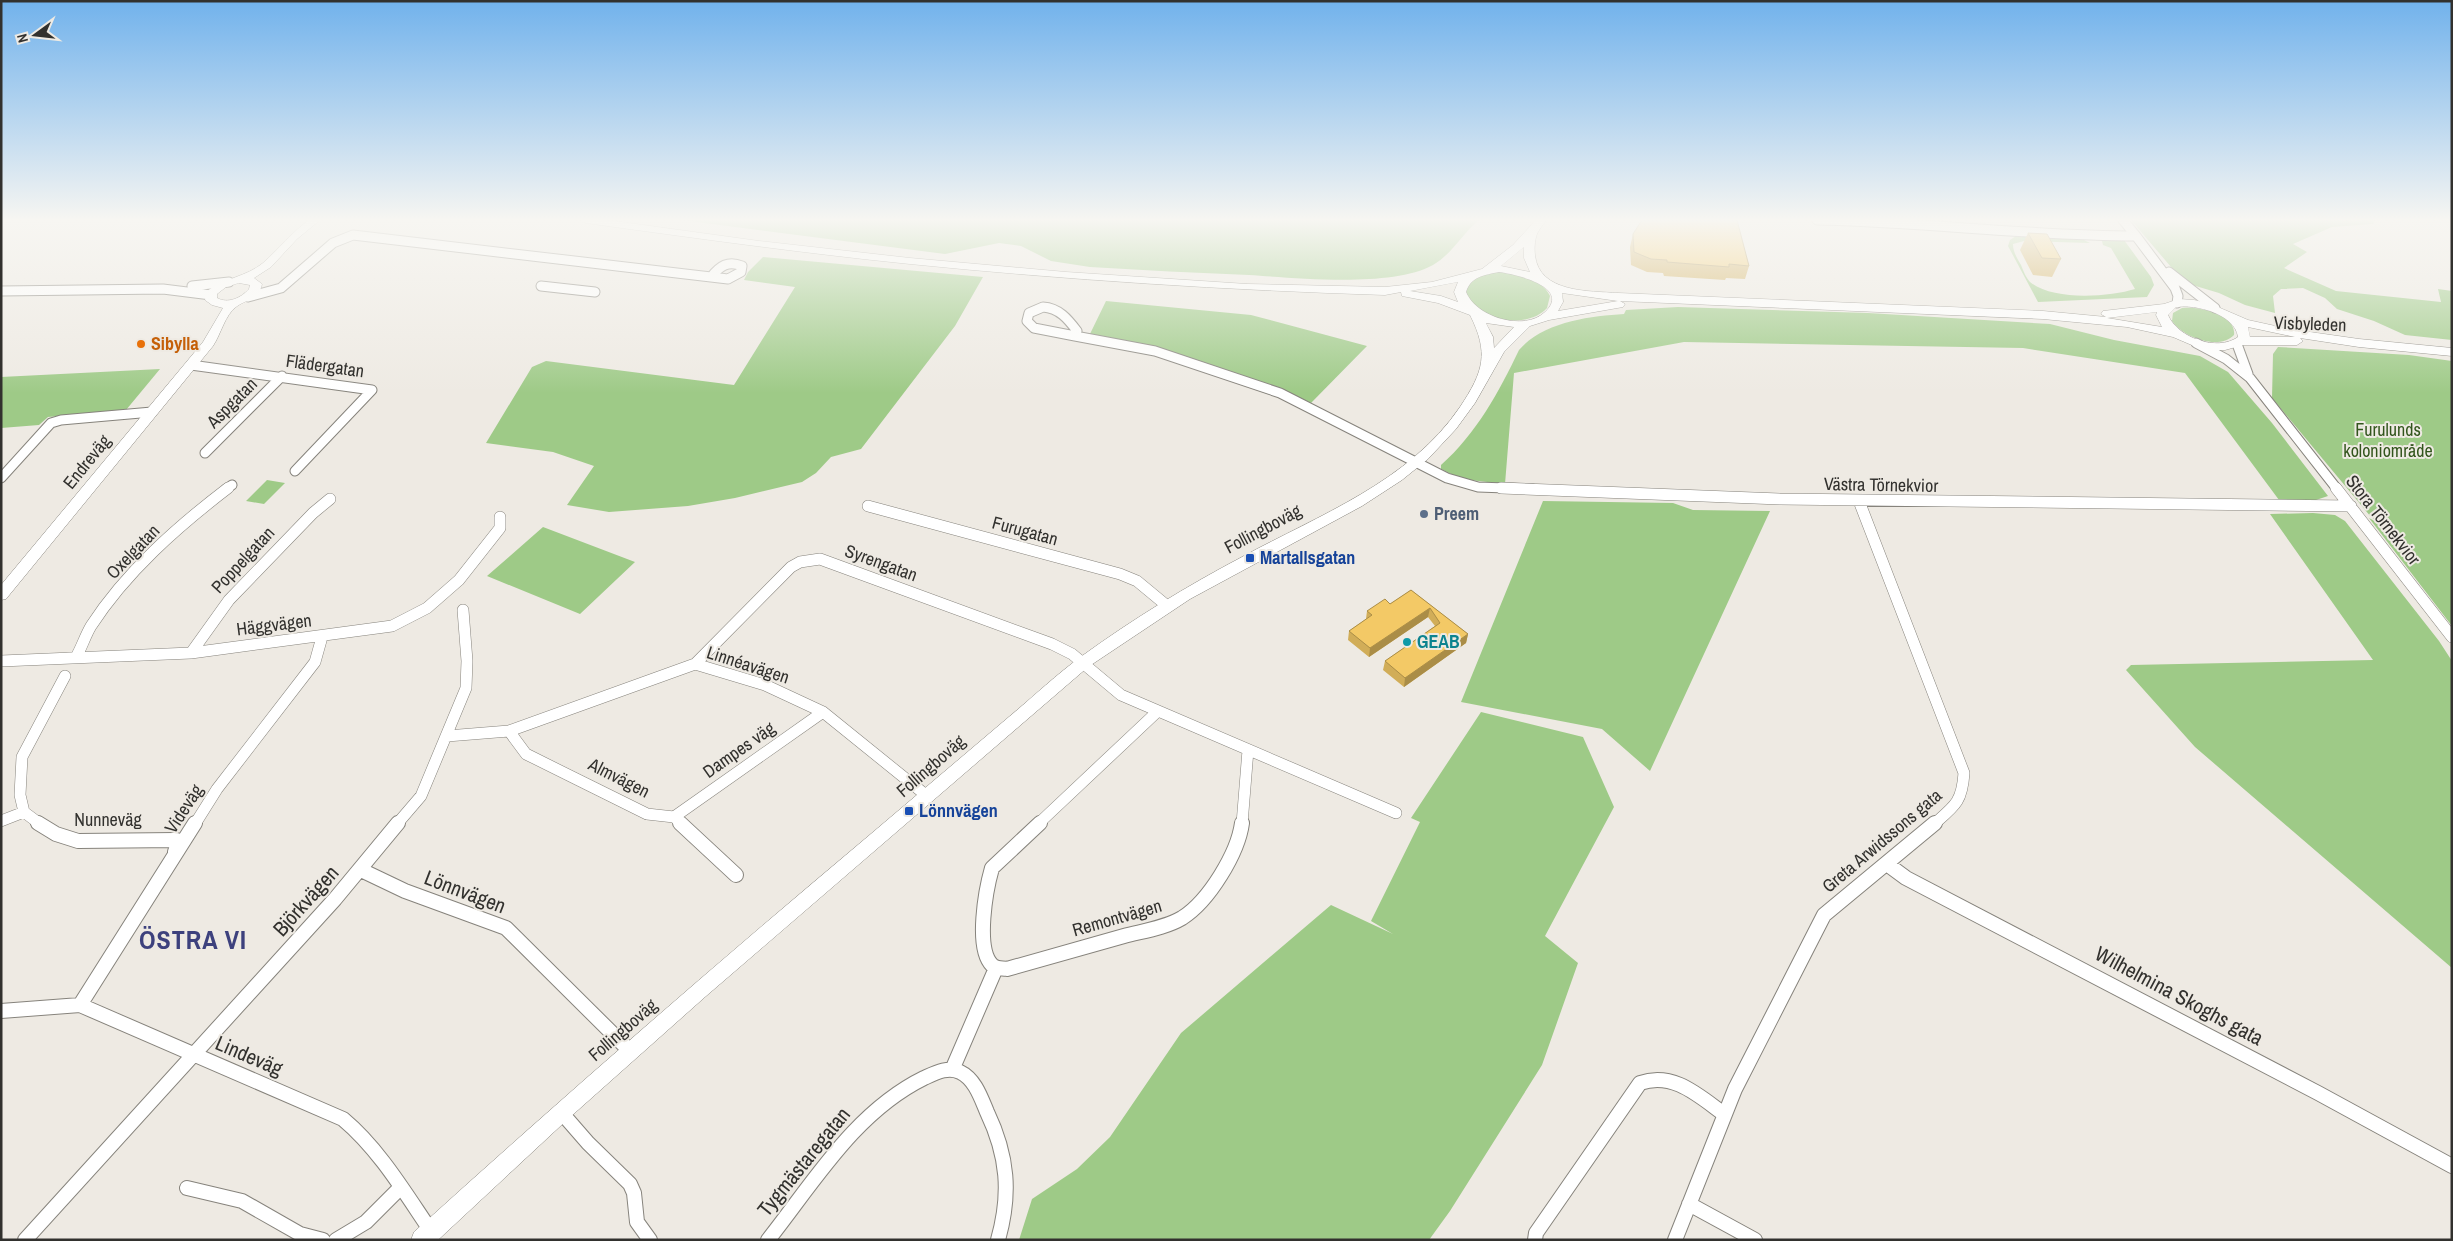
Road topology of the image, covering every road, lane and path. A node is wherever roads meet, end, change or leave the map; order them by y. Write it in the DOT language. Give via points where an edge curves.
graph roads {
  1 [pos="241,278"];
  2 [pos="260,278"];
  3 [pos="294,278"];
  4 [pos="1124,278"];
  5 [pos="1460,278"];
  6 [pos="1468,278"];
  7 [pos="1534,278"];
  8 [pos="1542,278"];
  9 [pos="2168,278"];
  10 [pos="2177,278"];
  11 [pos="235,281"];
  12 [pos="1545,282"];
  13 [pos="256,286"];
  14 [pos="541,286"];
  15 [pos="163,289"];
  16 [pos="276,290"];
  17 [pos="1385,291"];
  18 [pos="1,292"];
  19 [pos="595,292"];
  20 [pos="248,297"];
  21 [pos="213,299"];
  22 [pos="1681,300"];
  23 [pos="233,303"];
  24 [pos="2171,305"];
  25 [pos="2215,308"];
  26 [pos="1473,313"];
  27 [pos="2043,315"];
  28 [pos="1546,317"];
  29 [pos="2235,319"];
  30 [pos="1526,324"];
  31 [pos="2177,334"];
  32 [pos="1075,336"];
  33 [pos="2194,342"];
  34 [pos="2240,342"];
  35 [pos="2376,345"];
  36 [pos="201,352"];
  37 [pos="2452,353"];
  38 [pos="1489,364"];
  39 [pos="191,365"];
  40 [pos="282,376"];
  41 [pos="2250,378"];
  42 [pos="152,412"];
  43 [pos="205,453"];
  44 [pos="1416,462"];
  45 [pos="15,463"];
  46 [pos="1,464"];
  47 [pos="294,471"];
  48 [pos="1,478"];
  49 [pos="232,485"];
  50 [pos="330,499"];
  51 [pos="1859,501"];
  52 [pos="868,506"];
  53 [pos="2351,506"];
  54 [pos="500,517"];
  55 [pos="1,596"];
  56 [pos="1166,606"];
  57 [pos="463,610"];
  58 [pos="322,637"];
  59 [pos="2452,637"];
  60 [pos="191,653"];
  61 [pos="76,657"];
  62 [pos="1,661"];
  63 [pos="1083,663"];
  64 [pos="695,664"];
  65 [pos="65,676"];
  66 [pos="1158,710"];
  67 [pos="823,712"];
  68 [pos="509,732"];
  69 [pos="447,736"];
  70 [pos="1248,750"];
  71 [pos="926,796"];
  72 [pos="24,812"];
  73 [pos="1396,812"];
  74 [pos="674,817"];
  75 [pos="1,821"];
  76 [pos="173,858"];
  77 [pos="1887,864"];
  78 [pos="361,870"];
  79 [pos="736,875"];
  80 [pos="996,968"];
  81 [pos="80,1005"];
  82 [pos="1,1011"];
  83 [pos="630,1051"];
  84 [pos="194,1055"];
  85 [pos="952,1070"];
  86 [pos="561,1112"];
  87 [pos="1724,1114"];
  88 [pos="2452,1166"];
  89 [pos="400,1187"];
  90 [pos="187,1188"];
  91 [pos="1689,1204"];
  92 [pos="426,1236"];
  93 [pos="25,1240"];
  94 [pos="323,1240"];
  95 [pos="336,1240"];
  96 [pos="650,1240"];
  97 [pos="768,1240"];
  98 [pos="998,1240"];
  99 [pos="1535,1240"];
  100 [pos="1675,1240"];
  101 [pos="1755,1240"];
  1 -- 11 [label="main road"];
  2 -- 13 [label="main road"];
  3 -- 16 [label="street"];
  4 -- 17 [label="main road" via="1247,287"];
  5 -- 17 [label="main road"];
  6 -- 26 [label="main road" via="1460,292 1461,300"];
  7 -- 12 [label="main road"];
  8 -- 12 [label="main road"];
  9 -- 24 [label="street" via="2177,292"];
  10 -- 25 [label="street"];
  11 -- 13 [label="main road" via="251,281"];
  11 -- 15 [label="street"];
  11 -- 21 [label="main road" via="220,286"];
  12 -- 22 [label="main road" via="1578,293"];
  12 -- 28 [label="main road" via="1556,295 1557,302"];
  13 -- 16 [label="street"];
  13 -- 20 [label="main road"];
  14 -- 19 [label="street"];
  15 -- 18 [label="street"];
  15 -- 21 [label="street"];
  16 -- 20 [label="street"];
  17 -- 26 [label="main road" via="1432,298"];
  20 -- 23 [label="main road"];
  21 -- 23 [label="main road"];
  21 -- 36 [label="main road, Endreväg" via="211,328"];
  22 -- 27 [label="main road"];
  22 -- 28 [label="main road" via="1600,306"];
  23 -- 36 [label="main road, Endreväg"];
  24 -- 25 [label="main road, Visbyleden" via="2195,303"];
  24 -- 27 [label="main road" via="2116,314"];
  24 -- 31 [label="main road" via="2162,315 2163,321"];
  25 -- 29 [label="main road, Visbyleden"];
  26 -- 30 [label="main road" via="1502,324"];
  26 -- 38 [label="main road" via="1486,337"];
  27 -- 31 [label="main road" via="2127,323"];
  28 -- 30 [label="main road"];
  29 -- 34 [label="main road" via="2244,332"];
  29 -- 35 [label="main road, Visbyleden" via="2271,329"];
  30 -- 38 [label="main road, Follingboväg" via="1505,340"];
  31 -- 33 [label="main road, Visbyleden"];
  32 -- 32 [label="street" via="1077,331 1060,310 1043,307 1029,313 1027,321 1030,327"];
  32 -- 44 [label="street" via="1155,351 1280,394"];
  33 -- 34 [label="main road, Visbyleden" via="2218,347"];
  33 -- 41 [label="street" via="2226,359"];
  34 -- 35 [label="main road, Visbyleden" via="2287,340"];
  34 -- 41 [label="street" via="2239,354"];
  35 -- 37 [label="main road, Visbyleden"];
  36 -- 39 [label="main road, Endreväg"];
  38 -- 44 [label="main road, Follingboväg" via="1464,409"];
  39 -- 40 [label="street, Flädergatan"];
  39 -- 42 [label="main road, Endreväg"];
  40 -- 43 [label="street, Aspgatan"];
  40 -- 47 [label="street, Flädergatan" via="372,390"];
  41 -- 53 [label="street, Stora Törnekvior"];
  42 -- 45 [label="street" via="56,421 47,425"];
  42 -- 55 [label="main road, Endreväg"];
  44 -- 51 [label="street, Västra Törnekvior" via="1454,481 1488,488"];
  44 -- 56 [label="main road, Follingboväg" via="1359,501"];
  45 -- 46 [label="street"];
  45 -- 48 [label="street"];
  49 -- 61 [label="street, Oxelgatan" via="196,513 125,583 90,627"];
  50 -- 60 [label="street, Poppelgatan" via="229,600"];
  51 -- 53 [label="street, Västra Törnekvior"];
  51 -- 77 [label="street, Greta Arwidssons gata" via="1964,773 1958,804"];
  52 -- 56 [label="street, Furugatan" via="1120,574 1137,581"];
  53 -- 59 [label="street, Stora Törnekvior"];
  54 -- 58 [label="street, Häggvägen" via="500,528 467,570 427,608 392,626"];
  56 -- 63 [label="main road, Follingboväg"];
  57 -- 69 [label="street, Björkvägen" via="466,688"];
  58 -- 60 [label="street, Häggvägen"];
  58 -- 76 [label="street, Videväg" via="315,662 217,788"];
  60 -- 61 [label="street, Häggvägen"];
  61 -- 62 [label="street, Häggvägen"];
  63 -- 64 [label="street, Syrengatan" via="1052,644 816,559 791,567"];
  63 -- 66 [label="street" via="1121,695"];
  63 -- 71 [label="main road, Follingboväg"];
  64 -- 67 [label="street, Linnéavägen" via="765,685"];
  64 -- 68 [label="street, Linnéavägen"];
  65 -- 72 [label="street" via="22,757 20,795"];
  66 -- 70 [label="street"];
  66 -- 80 [label="street" via="992,868 988,879 984,943 990,964"];
  67 -- 71 [label="street, Linnéavägen"];
  67 -- 74 [label="street, Dampes väg"];
  68 -- 69 [label="street, Linnéavägen"];
  68 -- 74 [label="street, Almvägen" via="526,754 647,814"];
  69 -- 78 [label="street, Björkvägen" via="421,796"];
  70 -- 73 [label="street"];
  70 -- 80 [label="street, Remontvägen" via="1242,821 1236,848 1196,905 1186,914 1158,927 1007,969"];
  71 -- 83 [label="main road, Follingboväg"];
  72 -- 75 [label="street"];
  72 -- 76 [label="street, Nunneväg" via="57,836 72,840 176,840 179,842"];
  74 -- 79 [label="street"];
  76 -- 81 [label="street, Videväg"];
  77 -- 87 [label="street, Greta Arwidssons gata" via="1824,915"];
  77 -- 88 [label="street, Wilhelmina Skoghs gata" via="1906,878"];
  78 -- 83 [label="street, Lönnvägen" via="405,891 506,928"];
  78 -- 84 [label="street, Björkvägen"];
  80 -- 85 [label="street"];
  81 -- 82 [label="street, Lindeväg"];
  81 -- 84 [label="street, Lindeväg"];
  83 -- 86 [label="main road, Follingboväg"];
  84 -- 89 [label="street, Lindeväg" via="343,1118"];
  84 -- 93 [label="street, Björkvägen"];
  85 -- 97 [label="street, Tygmästaregatan" via="929,1075 910,1085 870,1115 826,1163"];
  85 -- 98 [label="street" via="970,1079 990,1118 1003,1156 1008,1177 1008,1200"];
  86 -- 92 [label="main road, Follingboväg"];
  86 -- 96 [label="street" via="630,1184 637,1222"];
  87 -- 91 [label="street, Greta Arwidssons gata"];
  87 -- 99 [label="street" via="1665,1079 1650,1078 1640,1083 1536,1233"];
  89 -- 92 [label="street, Lindeväg"];
  89 -- 95 [label="street" via="366,1222"];
  90 -- 94 [label="street" via="242,1201 300,1234"];
  91 -- 100 [label="street, Greta Arwidssons gata"];
  91 -- 101 [label="street"];
}
